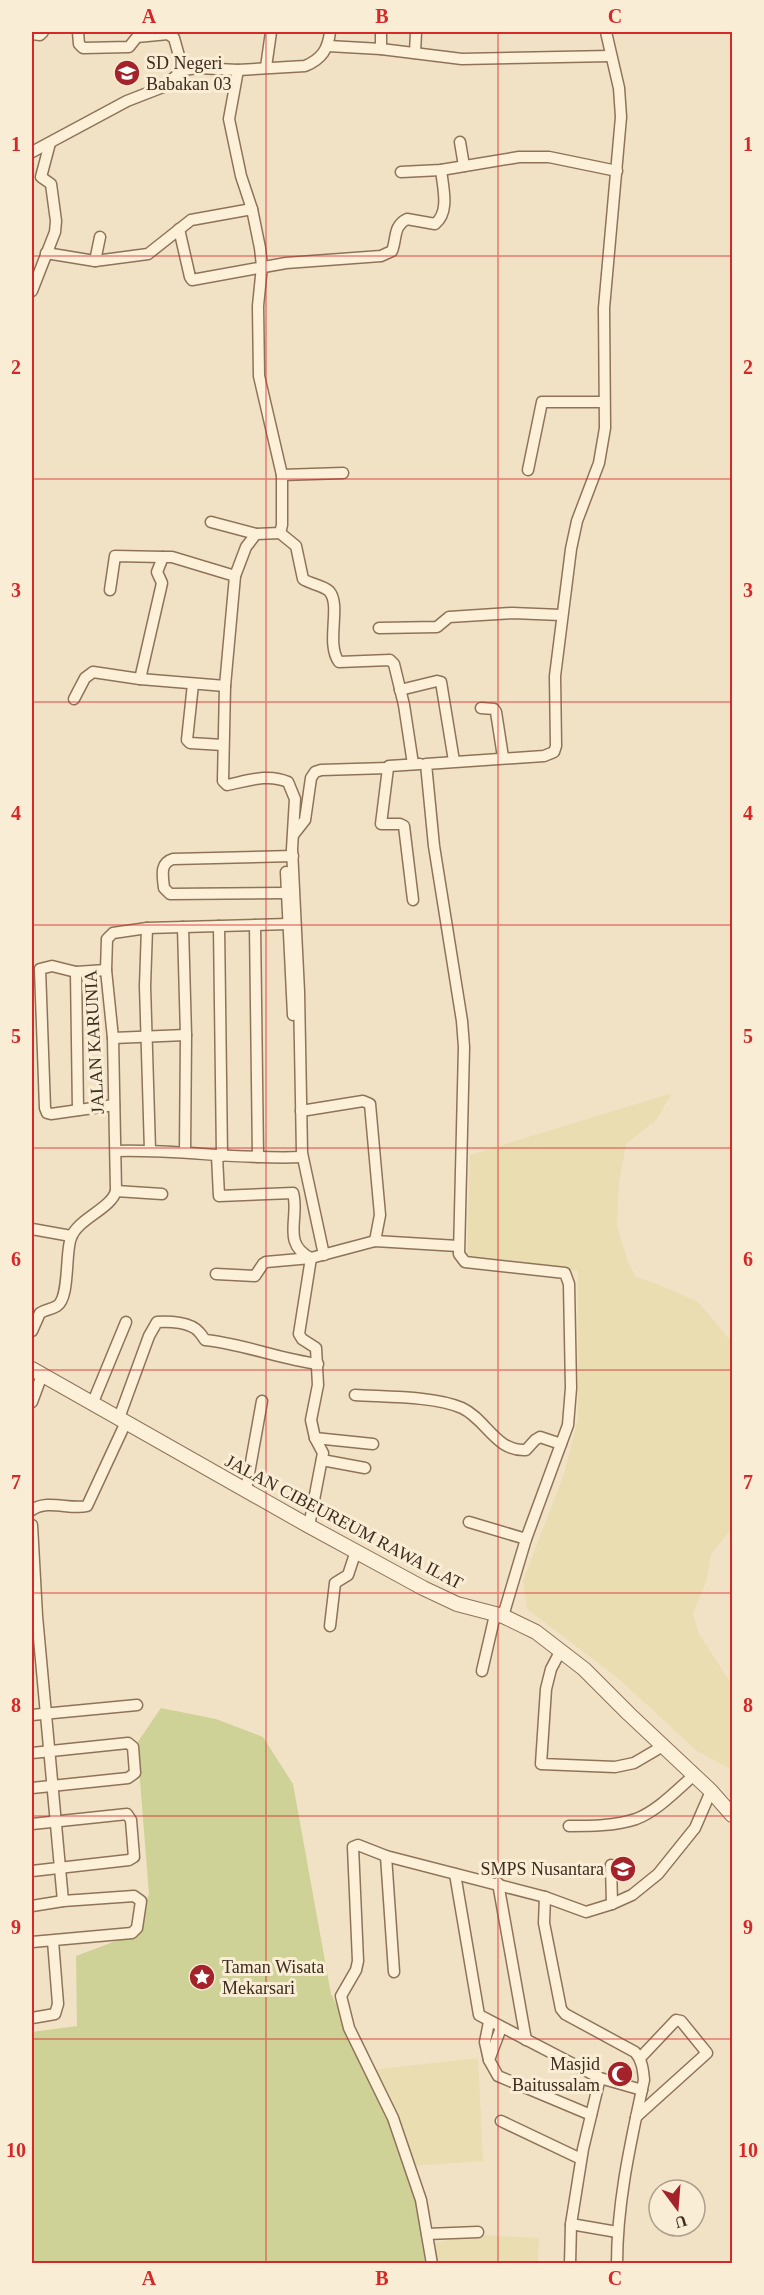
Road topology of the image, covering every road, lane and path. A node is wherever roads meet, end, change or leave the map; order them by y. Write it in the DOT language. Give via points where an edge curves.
graph roads {
  1 [pos="43,32"];
  2 [pos="78,32"];
  3 [pos="271,32"];
  4 [pos="330,32"];
  5 [pos="381,32"];
  6 [pos="416,32"];
  7 [pos="606,32"];
  8 [pos="32,33"];
  9 [pos="152,33"];
  10 [pos="328,46"];
  11 [pos="381,49"];
  12 [pos="415,52"];
  13 [pos="611,56"];
  14 [pos="266,68"];
  15 [pos="183,70"];
  16 [pos="238,70"];
  17 [pos="460,142"];
  18 [pos="50,143"];
  19 [pos="32,152"];
  20 [pos="464,166"];
  21 [pos="441,170"];
  22 [pos="617,171"];
  23 [pos="401,172"];
  24 [pos="252,209"];
  25 [pos="179,229"];
  26 [pos="100,237"];
  27 [pos="46,253"];
  28 [pos="95,261"];
  29 [pos="262,266"];
  30 [pos="32,291"];
  31 [pos="603,402"];
  32 [pos="528,470"];
  33 [pos="344,473"];
  34 [pos="282,475"];
  35 [pos="211,522"];
  36 [pos="280,533"];
  37 [pos="256,534"];
  38 [pos="163,557"];
  39 [pos="235,576"];
  40 [pos="110,590"];
  41 [pos="561,615"];
  42 [pos="379,628"];
  43 [pos="140,679"];
  44 [pos="193,684"];
  45 [pos="225,687"];
  46 [pos="400,690"];
  47 [pos="74,699"];
  48 [pos="481,708"];
  49 [pos="223,745"];
  50 [pos="503,757"];
  51 [pos="454,761"];
  52 [pos="413,764"];
  53 [pos="426,764"];
  54 [pos="388,768"];
  55 [pos="294,834"];
  56 [pos="289,856"];
  57 [pos="286,892"];
  58 [pos="412,900"];
  59 [pos="288,924"];
  60 [pos="255,925"];
  61 [pos="219,926"];
  62 [pos="183,927"];
  63 [pos="147,928"];
  64 [pos="106,970"];
  65 [pos="76,972"];
  66 [pos="186,1035"];
  67 [pos="147,1037"];
  68 [pos="112,1038"];
  69 [pos="114,1105"];
  70 [pos="78,1110"];
  71 [pos="301,1111"];
  72 [pos="150,1150"];
  73 [pos="116,1151"];
  74 [pos="185,1152"];
  75 [pos="219,1156"];
  76 [pos="258,1157"];
  77 [pos="298,1157"];
  78 [pos="116,1191"];
  79 [pos="162,1194"];
  80 [pos="32,1230"];
  81 [pos="71,1236"];
  82 [pos="375,1241"];
  83 [pos="458,1246"];
  84 [pos="324,1255"];
  85 [pos="311,1258"];
  86 [pos="216,1274"];
  87 [pos="126,1322"];
  88 [pos="32,1330"];
  89 [pos="318,1364"];
  90 [pos="37,1372"];
  91 [pos="355,1395"];
  92 [pos="262,1401"];
  93 [pos="32,1402"];
  94 [pos="93,1402"];
  95 [pos="123,1420"];
  96 [pos="315,1438"];
  97 [pos="373,1444"];
  98 [pos="561,1444"];
  99 [pos="322,1460"];
  100 [pos="365,1468"];
  101 [pos="246,1490"];
  102 [pos="32,1510"];
  103 [pos="469,1522"];
  104 [pos="32,1525"];
  105 [pos="309,1526"];
  106 [pos="526,1539"];
  107 [pos="356,1551"];
  108 [pos="34,1616"];
  109 [pos="499,1616"];
  110 [pos="330,1626"];
  111 [pos="561,1650"];
  112 [pos="482,1671"];
  113 [pos="137,1705"];
  114 [pos="46,1714"];
  115 [pos="32,1715"];
  116 [pos="663,1746"];
  117 [pos="49,1751"];
  118 [pos="32,1753"];
  119 [pos="693,1776"];
  120 [pos="52,1786"];
  121 [pos="32,1788"];
  122 [pos="711,1791"];
  123 [pos="732,1815"];
  124 [pos="56,1823"];
  125 [pos="32,1824"];
  126 [pos="569,1826"];
  127 [pos="386,1856"];
  128 [pos="611,1865"];
  129 [pos="60,1867"];
  130 [pos="32,1871"];
  131 [pos="455,1875"];
  132 [pos="498,1883"];
  133 [pos="545,1897"];
  134 [pos="63,1901"];
  135 [pos="612,1904"];
  136 [pos="32,1906"];
  137 [pos="53,1941"];
  138 [pos="32,1942"];
  139 [pos="393,1972"];
  140 [pos="32,2018"];
  141 [pos="489,2022"];
  142 [pos="501,2028"];
  143 [pos="526,2040"];
  144 [pos="640,2058"];
  145 [pos="489,2061"];
  146 [pos="600,2078"];
  147 [pos="642,2090"];
  148 [pos="591,2115"];
  149 [pos="636,2117"];
  150 [pos="501,2121"];
  151 [pos="581,2159"];
  152 [pos="571,2224"];
  153 [pos="478,2232"];
  154 [pos="617,2232"];
  155 [pos="427,2234"];
  156 [pos="432,2264"];
  157 [pos="570,2264"];
  158 [pos="617,2264"];
  1 -- 8 [label="street"];
  2 -- 9 [label="street" via="83,48 129,47 137,37"];
  3 -- 14 [label="street"];
  4 -- 10 [label="street"];
  5 -- 11 [label="street"];
  6 -- 12 [label="street"];
  7 -- 13 [label="street"];
  9 -- 15 [label="street" via="172,36"];
  10 -- 11 [label="street"];
  10 -- 14 [label="street" via="315,62 305,66"];
  11 -- 12 [label="street"];
  12 -- 13 [label="street" via="495,60"];
  13 -- 22 [label="street" via="621,104"];
  14 -- 16 [label="street"];
  15 -- 16 [label="street"];
  15 -- 18 [label="street" via="163,87 127,101"];
  16 -- 24 [label="street" via="229,119"];
  17 -- 20 [label="street"];
  18 -- 19 [label="street"];
  18 -- 27 [label="street" via="41,177 51,184 56,220"];
  20 -- 21 [label="street"];
  20 -- 22 [label="street" via="519,157 549,157"];
  21 -- 23 [label="street"];
  21 -- 29 [label="street" via="441,219 435,224 407,219 397,226 388,254"];
  22 -- 31 [label="street" via="604,308"];
  24 -- 25 [label="street" via="191,220"];
  24 -- 29 [label="street"];
  25 -- 28 [label="street" via="148,254"];
  25 -- 29 [label="street" via="192,280"];
  26 -- 28 [label="street"];
  27 -- 28 [label="street"];
  27 -- 30 [label="street"];
  29 -- 34 [label="street" via="259,376"];
  31 -- 32 [label="street" via="542,402"];
  31 -- 41 [label="street" via="599,463 577,521"];
  33 -- 34 [label="street"];
  34 -- 36 [label="street"];
  35 -- 37 [label="street"];
  36 -- 37 [label="street"];
  36 -- 46 [label="street" via="296,546 303,579 326,589 332,597 335,658 339,662 390,660"];
  37 -- 39 [label="street" via="246,547"];
  38 -- 39 [label="street"];
  38 -- 40 [label="street" via="115,556"];
  38 -- 43 [label="street" via="157,572 162,583"];
  39 -- 45 [label="street"];
  41 -- 42 [label="street" via="501,613 449,617 437,627"];
  41 -- 50 [label="street" via="554,752"];
  43 -- 44 [label="street"];
  43 -- 47 [label="street" via="93,672 85,678"];
  44 -- 45 [label="street"];
  44 -- 49 [label="street" via="187,740"];
  45 -- 49 [label="street"];
  46 -- 51 [label="street" via="441,682"];
  46 -- 52 [label="street"];
  48 -- 50 [label="street" via="496,712"];
  49 -- 55 [label="street" via="223,781 227,785 267,777 281,779 290,786 295,799"];
  50 -- 51 [label="street"];
  51 -- 53 [label="street"];
  52 -- 53 [label="street"];
  52 -- 54 [label="street"];
  53 -- 83 [label="street" via="464,1047"];
  54 -- 55 [label="street" via="315,772 305,820"];
  54 -- 58 [label="street" via="381,824 404,826"];
  55 -- 56 [label="street"];
  56 -- 57 [label="street"];
  56 -- 57 [label="street" via="173,859 163,866 164,885 170,894"];
  56 -- 71 [label="street" via="300,992"];
  57 -- 59 [label="street"];
  59 -- 60 [label="street"];
  59 -- 77 [label="street"];
  60 -- 61 [label="street"];
  60 -- 76 [label="street"];
  61 -- 62 [label="street"];
  61 -- 75 [label="street"];
  62 -- 63 [label="street"];
  62 -- 66 [label="street"];
  63 -- 64 [label="street, JALAN KARUNIA" via="113,933 107,939"];
  63 -- 67 [label="street"];
  64 -- 65 [label="street"];
  64 -- 68 [label="street, JALAN KARUNIA"];
  65 -- 70 [label="street"];
  65 -- 70 [label="street" via="52,966 40,969 45,1111 51,1114"];
  66 -- 67 [label="street"];
  66 -- 74 [label="street"];
  67 -- 68 [label="street"];
  67 -- 72 [label="street"];
  68 -- 69 [label="street, JALAN KARUNIA"];
  69 -- 70 [label="street"];
  69 -- 73 [label="street, JALAN KARUNIA"];
  71 -- 77 [label="street"];
  71 -- 82 [label="street" via="363,1101 370,1104 380,1215"];
  72 -- 73 [label="street"];
  72 -- 74 [label="street"];
  73 -- 78 [label="street, JALAN KARUNIA"];
  74 -- 75 [label="street"];
  75 -- 76 [label="street"];
  75 -- 85 [label="street" via="219,1196 293,1193 293,1236 299,1250"];
  76 -- 77 [label="street"];
  77 -- 84 [label="street"];
  78 -- 79 [label="street"];
  78 -- 81 [label="street"];
  80 -- 81 [label="street"];
  81 -- 88 [label="street" via="63,1297 57,1307 40,1312"];
  82 -- 83 [label="street"];
  82 -- 84 [label="street"];
  83 -- 98 [label="street" via="465,1262 567,1276 571,1403"];
  84 -- 85 [label="street"];
  85 -- 86 [label="street" via="266,1262 255,1276"];
  85 -- 89 [label="street" via="300,1334 304,1341 316,1346"];
  87 -- 94 [label="street"];
  89 -- 95 [label="street" via="205,1340 198,1330 184,1324 157,1322"];
  89 -- 96 [label="street" via="316,1401 310,1420"];
  90 -- 93 [label="street"];
  90 -- 94 [label="street, JALAN CIBEUREUM RAWA ILAT"];
  91 -- 98 [label="street" via="454,1405 473,1414 497,1442 520,1451 540,1437"];
  92 -- 101 [label="street"];
  94 -- 95 [label="street, JALAN CIBEUREUM RAWA ILAT"];
  95 -- 101 [label="street, JALAN CIBEUREUM RAWA ILAT"];
  95 -- 102 [label="street" via="87,1506 44,1505"];
  96 -- 97 [label="street"];
  96 -- 99 [label="street" via="323,1450"];
  98 -- 106 [label="street"];
  99 -- 100 [label="street"];
  99 -- 105 [label="street"];
  101 -- 105 [label="street, JALAN CIBEUREUM RAWA ILAT"];
  103 -- 106 [label="street"];
  104 -- 108 [label="street"];
  105 -- 107 [label="street, JALAN CIBEUREUM RAWA ILAT"];
  106 -- 109 [label="street"];
  107 -- 109 [label="street, JALAN CIBEUREUM RAWA ILAT" via="457,1604"];
  107 -- 110 [label="street" via="348,1575 335,1583"];
  108 -- 114 [label="street"];
  109 -- 111 [label="street, JALAN CIBEUREUM RAWA ILAT" via="536,1632"];
  109 -- 112 [label="street"];
  111 -- 116 [label="street, JALAN CIBEUREUM RAWA ILAT"];
  111 -- 116 [label="street" via="546,1689 541,1764 615,1767 634,1763"];
  113 -- 114 [label="street"];
  114 -- 115 [label="street"];
  114 -- 117 [label="street"];
  116 -- 119 [label="street, JALAN CIBEUREUM RAWA ILAT"];
  117 -- 118 [label="street"];
  117 -- 120 [label="street"];
  117 -- 120 [label="street" via="128,1743 133,1747 135,1765 135,1773 128,1778"];
  119 -- 122 [label="street, JALAN CIBEUREUM RAWA ILAT"];
  119 -- 126 [label="street" via="668,1799 637,1818"];
  120 -- 121 [label="street"];
  120 -- 124 [label="street"];
  122 -- 123 [label="street, JALAN CIBEUREUM RAWA ILAT"];
  122 -- 135 [label="street" via="693,1832 658,1874 637,1892"];
  124 -- 125 [label="street"];
  124 -- 129 [label="street"];
  124 -- 129 [label="street" via="127,1814 134,1848 133,1860"];
  127 -- 131 [label="street"];
  127 -- 139 [label="street"];
  127 -- 155 [label="street" via="358,1845 353,1847 358,1961 341,1996 349,2028 393,2118 421,2200"];
  128 -- 135 [label="street"];
  129 -- 130 [label="street"];
  129 -- 134 [label="street"];
  131 -- 132 [label="street"];
  131 -- 141 [label="street" via="478,2011"];
  132 -- 133 [label="street"];
  132 -- 143 [label="street"];
  133 -- 135 [label="street" via="585,1912"];
  133 -- 144 [label="street" via="544,1923 561,2009"];
  134 -- 136 [label="street"];
  134 -- 137 [label="street" via="136,1896 141,1901 137,1928 132,1933"];
  137 -- 138 [label="street"];
  137 -- 140 [label="street" via="58,2004 55,2014"];
  141 -- 142 [label="street"];
  141 -- 145 [label="street" via="485,2042"];
  142 -- 143 [label="street"];
  142 -- 145 [label="street"];
  143 -- 146 [label="street"];
  144 -- 147 [label="street"];
  144 -- 149 [label="street" via="676,2020 706,2051"];
  145 -- 148 [label="street" via="498,2076"];
  146 -- 147 [label="street"];
  146 -- 148 [label="street"];
  147 -- 149 [label="street"];
  148 -- 151 [label="street"];
  149 -- 154 [label="street"];
  150 -- 151 [label="street"];
  151 -- 152 [label="street"];
  152 -- 154 [label="street"];
  152 -- 157 [label="street"];
  153 -- 155 [label="street"];
  154 -- 158 [label="street"];
  155 -- 156 [label="street"];
}
